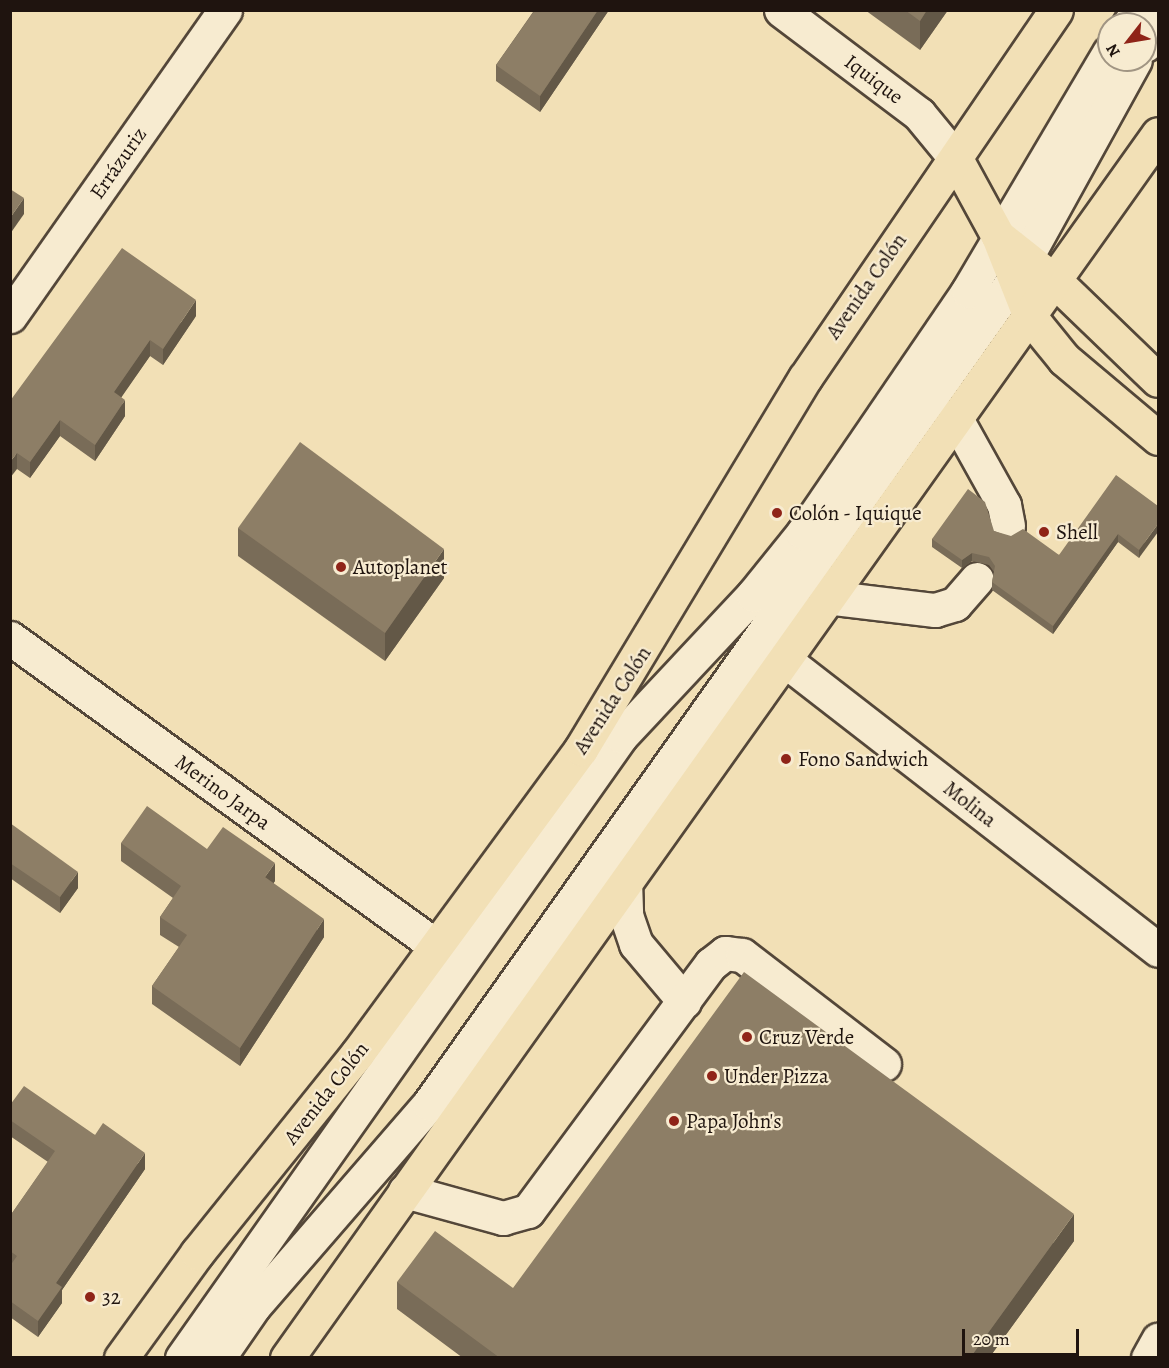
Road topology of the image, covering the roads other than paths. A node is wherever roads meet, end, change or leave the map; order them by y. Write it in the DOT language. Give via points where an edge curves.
graph roads {
  1 [pos="225,10"];
  2 [pos="781,10"];
  3 [pos="1056,10"];
  4 [pos="1098,72"];
  5 [pos="1128,72"];
  6 [pos="1158,134"];
  7 [pos="956,159"];
  8 [pos="998,237"];
  9 [pos="1021,270"];
  10 [pos="1056,282"];
  11 [pos="10,316"];
  12 [pos="1030,317"];
  13 [pos="1158,380"];
  14 [pos="955,417"];
  15 [pos="1158,438"];
  16 [pos="1008,526"];
  17 [pos="977,579"];
  18 [pos="826,597"];
  19 [pos="10,638"];
  20 [pos="782,658"];
  21 [pos="625,881"];
  22 [pos="436,946"];
  23 [pos="1158,950"];
  24 [pos="684,1001"];
  25 [pos="884,1064"];
  26 [pos="405,1191"];
  27 [pos="1158,1340"];
  28 [pos="121,1358"];
  29 [pos="182,1358"];
  30 [pos="218,1358"];
  31 [pos="287,1358"];
  32 [pos="1148,1358"];
  1 -- 11 [label="street, Errázuriz"];
  2 -- 7 [label="street, Iquique" via="919,114"];
  3 -- 7 [label="main road, Avenida Colón"];
  4 -- 8 [label="street"];
  5 -- 9 [label="street"];
  6 -- 10 [label="main road"];
  7 -- 8 [label="main road"];
  7 -- 22 [label="main road, Avenida Colón" via="805,378 612,704"];
  8 -- 9 [label="main road"];
  8 -- 29 [label="street" via="901,393 803,533 753,596 621,736"];
  9 -- 10 [label="main road"];
  9 -- 12 [label="main road"];
  9 -- 30 [label="street" via="429,1104 254,1306"];
  10 -- 12 [label="main road"];
  10 -- 13 [label="main road"];
  12 -- 14 [label="main road"];
  12 -- 15 [label="main road" via="1065,359"];
  14 -- 16 [label="street" via="1004,505"];
  14 -- 18 [label="main road"];
  17 -- 18 [label="street" via="955,604 935,610"];
  18 -- 20 [label="main road"];
  19 -- 22 [label="street, Merino Jarpa"];
  20 -- 21 [label="main road"];
  20 -- 23 [label="street, Molina"];
  21 -- 24 [label="street" via="626,915 636,944"];
  21 -- 26 [label="main road"];
  22 -- 28 [label="main road, Avenida Colón"];
  24 -- 25 [label="street" via="717,957 742,955"];
  24 -- 26 [label="street" via="528,1211 503,1218"];
  26 -- 31 [label="main road"];
  27 -- 32 [label="street"];
}
